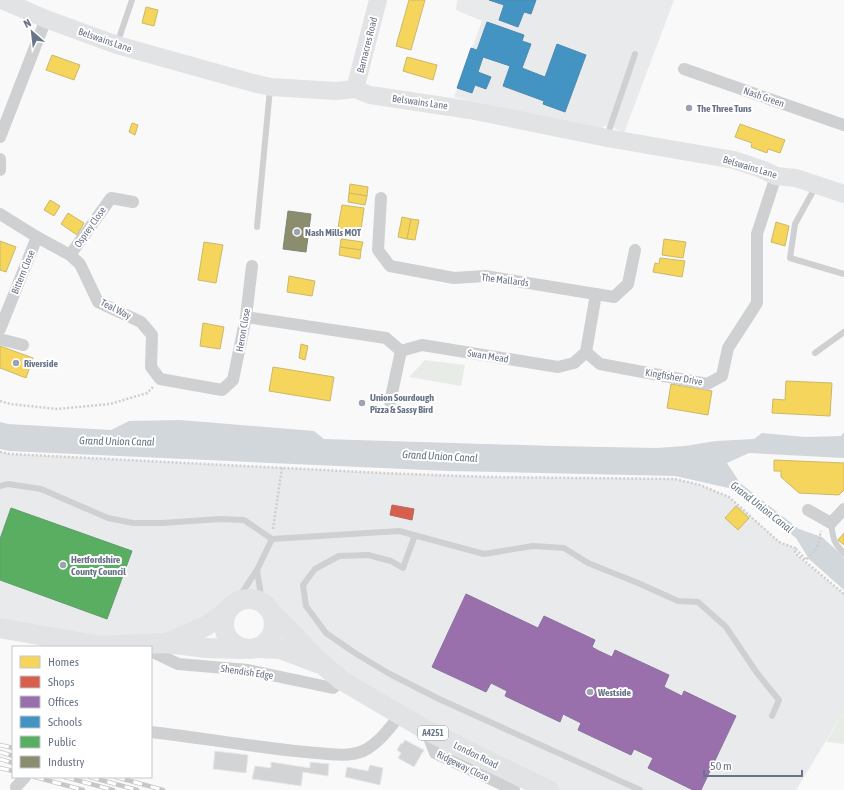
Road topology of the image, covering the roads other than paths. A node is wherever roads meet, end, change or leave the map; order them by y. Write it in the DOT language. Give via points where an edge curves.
graph roads {
  1 [pos="2,0"];
  2 [pos="132,0"];
  3 [pos="378,0"];
  4 [pos="46,19"];
  5 [pos="117,46"];
  6 [pos="635,54"];
  7 [pos="684,68"];
  8 [pos="271,87"];
  9 [pos="355,89"];
  10 [pos="844,125"];
  11 [pos="0,137"];
  12 [pos="607,138"];
  13 [pos="0,159"];
  14 [pos="0,170"];
  15 [pos="776,176"];
  16 [pos="816,185"];
  17 [pos="844,194"];
  18 [pos="381,198"];
  19 [pos="133,202"];
  20 [pos="0,214"];
  21 [pos="256,227"];
  22 [pos="37,237"];
  23 [pos="635,250"];
  24 [pos="70,255"];
  25 [pos="252,266"];
  26 [pos="844,274"];
  27 [pos="596,294"];
  28 [pos="246,317"];
  29 [pos="0,329"];
  30 [pos="844,332"];
  31 [pos="0,339"];
  32 [pos="23,346"];
  33 [pos="401,351"];
  34 [pos="586,352"];
  35 [pos="815,353"];
  36 [pos="222,390"];
  37 [pos="390,402"];
  38 [pos="0,486"];
  39 [pos="844,509"];
  40 [pos="808,510"];
  41 [pos="827,525"];
  42 [pos="415,535"];
  43 [pos="272,539"];
  44 [pos="844,553"];
  45 [pos="258,570"];
  46 [pos="232,607"];
  47 [pos="267,608"];
  48 [pos="0,628"];
  49 [pos="152,646"];
  50 [pos="250,649"];
  51 [pos="323,665"];
  52 [pos="341,680"];
  53 [pos="400,715"];
  54 [pos="772,716"];
  55 [pos="426,730"];
  56 [pos="152,732"];
  57 [pos="24,778"];
  58 [pos="16,789"];
  59 [pos="514,790"];
  60 [pos="549,790"];
  61 [pos="640,790"];
  1 -- 4 [label="street, Belswains Lane"];
  2 -- 5 [label="lane"];
  3 -- 9 [label="street, Barnacres Road"];
  4 -- 5 [label="street, Belswains Lane"];
  4 -- 11 [label="street"];
  5 -- 8 [label="street, Belswains Lane"];
  6 -- 12 [label="lane"];
  7 -- 10 [label="street, Nash Green"];
  8 -- 9 [label="street, Belswains Lane" via="336,91"];
  8 -- 21 [label="lane"];
  9 -- 12 [label="street, Belswains Lane" via="370,95 470,110"];
  12 -- 15 [label="street, Belswains Lane" via="734,160"];
  13 -- 14 [label="street"];
  15 -- 16 [label="street, Belswains Lane" via="796,178"];
  15 -- 34 [label="street, Kingfisher Drive" via="757,234 757,303 728,348 722,376 707,384 600,364"];
  16 -- 17 [label="street, Belswains Lane"];
  16 -- 26 [label="lane" via="795,224 790,258"];
  18 -- 27 [label="street, The Mallards" via="378,250 390,266 454,278 486,276"];
  19 -- 24 [label="street, Osprey Close" via="111,198"];
  20 -- 22 [label="street, Teal Way"];
  22 -- 24 [label="street, Teal Way"];
  22 -- 29 [label="street, Bittern Close"];
  23 -- 27 [label="street, The Mallards" via="628,284 614,297"];
  24 -- 36 [label="street, Teal Way" via="80,264 98,302 141,322 152,335 151,367 160,379"];
  25 -- 28 [label="street, Heron Close"];
  27 -- 34 [label="street"];
  28 -- 33 [label="street" via="386,338"];
  28 -- 36 [label="street, Heron Close" via="233,380"];
  30 -- 35 [label="lane"];
  31 -- 32 [label="street"];
  33 -- 34 [label="street, Swan Mead" via="422,345 558,368 574,363"];
  33 -- 37 [label="street"];
  38 -- 43 [label="lane" via="8,484 41,488 108,518 133,523 220,518 244,520"];
  39 -- 41 [label="street"];
  40 -- 41 [label="street"];
  41 -- 44 [label="lane" via="837,547"];
  42 -- 43 [label="lane" via="399,531"];
  42 -- 54 [label="lane" via="484,554 533,546 564,548 588,563 678,601 698,602 726,627 779,700"];
  42 -- 61 [label="lane" via="402,568 391,561 368,555 339,556 315,569 303,585 306,606 326,633 388,673 439,699"];
  43 -- 45 [label="lane"];
  45 -- 46 [label="lane"];
  45 -- 47 [label="lane"];
  46 -- 47 [label="main road, A4251" via="244,599 253,599"];
  46 -- 49 [label="main road, London Road / A4251" via="206,626"];
  46 -- 50 [label="main road" via="224,622 225,631 231,642"];
  47 -- 50 [label="main road" via="275,622 272,636 266,644"];
  47 -- 51 [label="main road, London Road / A4251"];
  48 -- 49 [label="main road, London Road / A4251" via="101,646"];
  49 -- 50 [label="main road, London Road / A4251"];
  49 -- 52 [label="street, Shendish Edge" via="178,664 248,670 333,688"];
  50 -- 51 [label="main road, London Road / A4251" via="280,649"];
  51 -- 52 [label="main road, London Road / A4251"];
  52 -- 53 [label="main road, London Road / A4251"];
  53 -- 55 [label="main road, London Road / A4251"];
  53 -- 56 [label="street" via="377,741 363,751 341,755"];
  55 -- 59 [label="street, Ridgeway Close" via="435,753"];
  55 -- 60 [label="main road, London Road / A4251"];
  57 -- 58 [label="street"];
}
